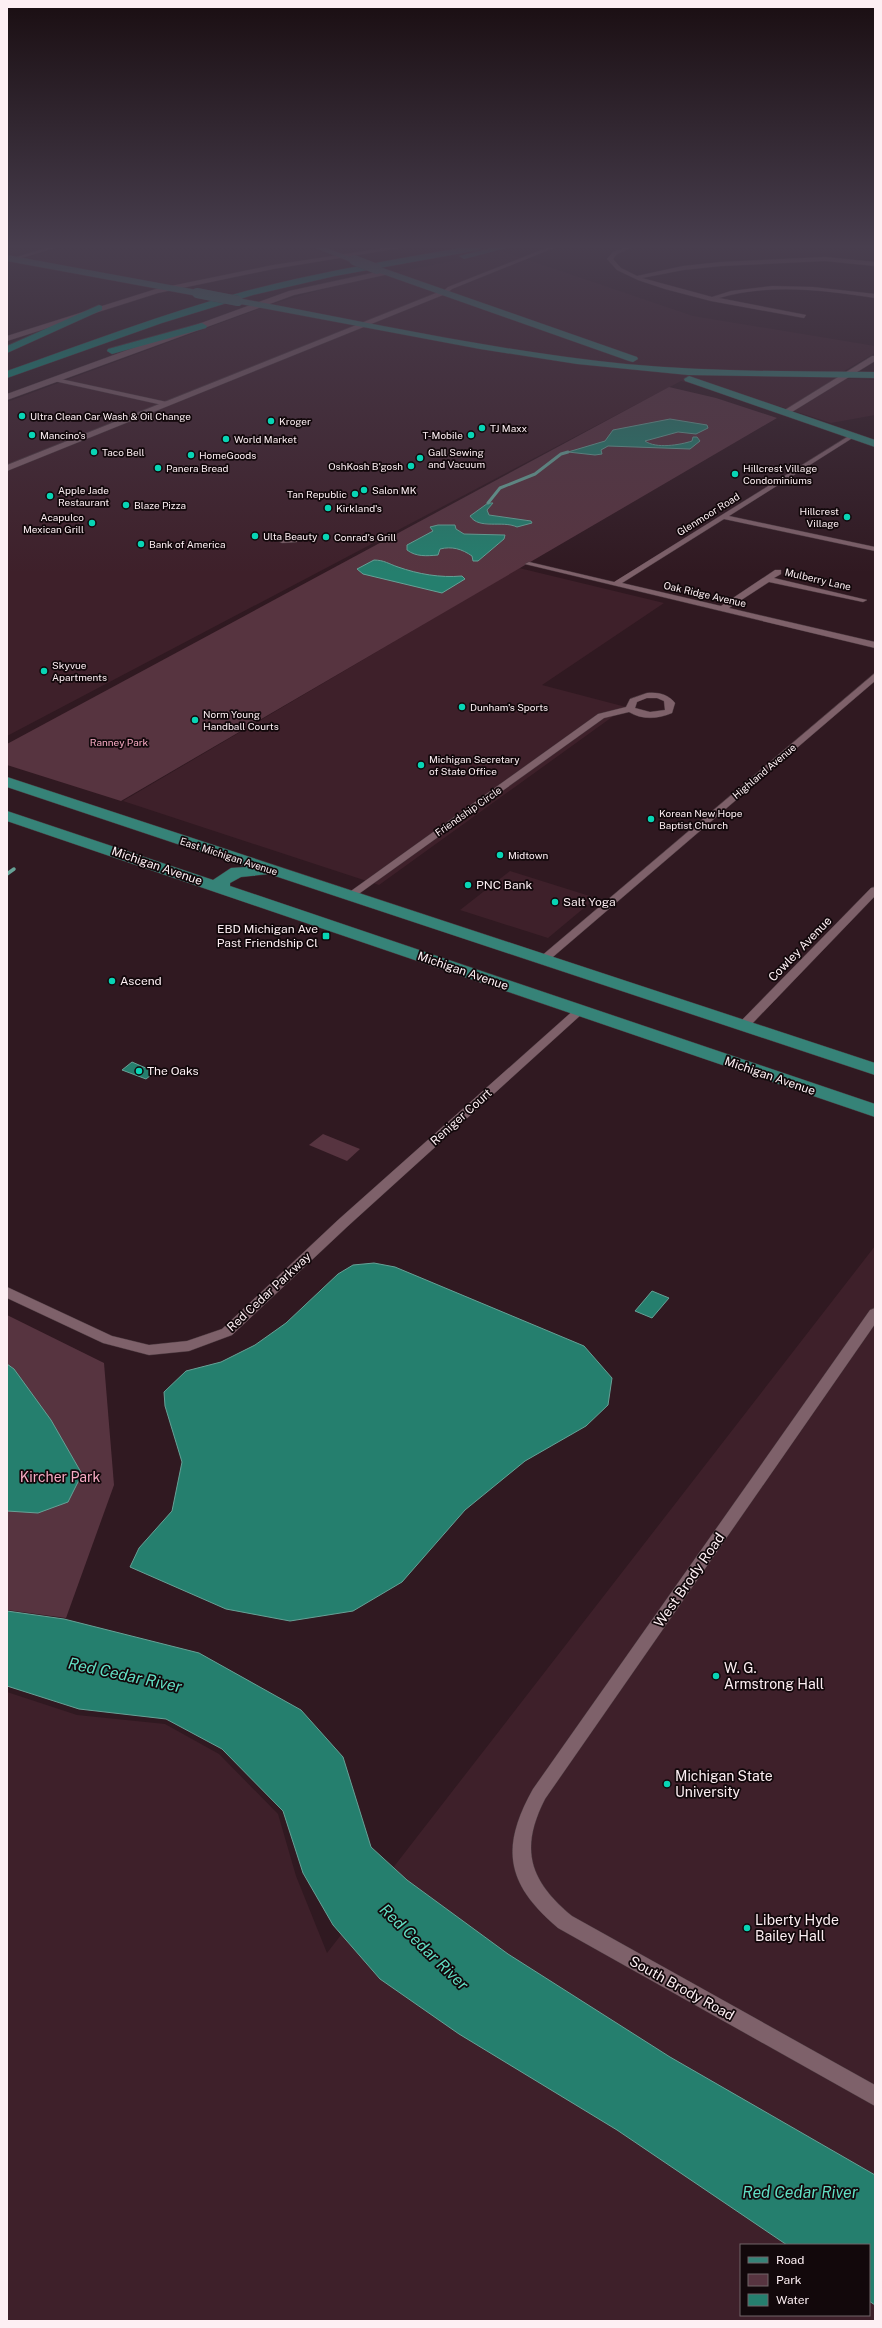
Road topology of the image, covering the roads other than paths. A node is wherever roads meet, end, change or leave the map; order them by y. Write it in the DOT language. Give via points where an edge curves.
graph roads {
  1 [pos="17,356"];
  2 [pos="61,356"];
  3 [pos="99,356"];
  4 [pos="122,356"];
  5 [pos="288,356"];
  6 [pos="534,356"];
  7 [pos="547,356"];
  8 [pos="622,356"];
  9 [pos="639,356"];
  10 [pos="875,358"];
  11 [pos="7,359"];
  12 [pos="660,370"];
  13 [pos="813,374"];
  14 [pos="846,374"];
  15 [pos="7,375"];
  16 [pos="875,375"];
  17 [pos="56,380"];
  18 [pos="7,382"];
  19 [pos="669,382"];
  20 [pos="679,384"];
  21 [pos="7,398"];
  22 [pos="167,404"];
  23 [pos="768,408"];
  24 [pos="784,413"];
  25 [pos="852,436"];
  26 [pos="875,444"];
  27 [pos="7,468"];
  28 [pos="723,517"];
  29 [pos="294,540"];
  30 [pos="282,541"];
  31 [pos="875,549"];
  32 [pos="529,564"];
  33 [pos="778,572"];
  34 [pos="768,579"];
  35 [pos="616,584"];
  36 [pos="863,600"];
  37 [pos="723,610"];
  38 [pos="875,645"];
  39 [pos="875,676"];
  40 [pos="630,709"];
  41 [pos="9,783"];
  42 [pos="7,816"];
  43 [pos="172,837"];
  44 [pos="90,843"];
  45 [pos="275,871"];
  46 [pos="222,889"];
  47 [pos="875,890"];
  48 [pos="349,896"];
  49 [pos="543,960"];
  50 [pos="579,1011"];
  51 [pos="743,1026"];
  52 [pos="875,1069"];
  53 [pos="875,1111"];
  54 [pos="343,1223"];
  55 [pos="7,1292"];
  56 [pos="875,1314"];
  57 [pos="520,1853"];
  58 [pos="875,2096"];
  1 -- 11 [label="highway"];
  2 -- 15 [label="highway"];
  3 -- 18 [label="highway"];
  4 -- 17 [label="street"];
  5 -- 22 [label="street"];
  6 -- 19 [label="main road"];
  7 -- 12 [label="main road"];
  8 -- 12 [label="main road"];
  9 -- 13 [label="main road" via="718,369"];
  10 -- 14 [label="street"];
  12 -- 13 [label="main road" via="759,375"];
  12 -- 23 [label="main road" via="741,396"];
  13 -- 14 [label="main road"];
  14 -- 16 [label="main road"];
  14 -- 24 [label="street"];
  17 -- 21 [label="street"];
  17 -- 22 [label="street"];
  20 -- 23 [label="main road"];
  22 -- 27 [label="street"];
  23 -- 24 [label="main road"];
  24 -- 25 [label="main road"];
  25 -- 26 [label="main road"];
  25 -- 28 [label="street, Glenmoor Road"];
  28 -- 31 [label="street"];
  28 -- 35 [label="street, Glenmoor Road"];
  29 -- 30 [label="street"];
  32 -- 35 [label="street, Oak Ridge Avenue"];
  33 -- 34 [label="street"];
  34 -- 36 [label="street, Mulberry Lane"];
  34 -- 37 [label="street"];
  35 -- 37 [label="street, Oak Ridge Avenue"];
  37 -- 38 [label="street, Oak Ridge Avenue"];
  39 -- 49 [label="street, Highland Avenue"];
  40 -- 48 [label="street, Friendship Circle" via="601,716"];
  41 -- 43 [label="main road, East Michigan Avenue"];
  42 -- 44 [label="main road, Michigan Avenue"];
  43 -- 44 [label="main road" via="151,848 128,850"];
  43 -- 45 [label="main road, East Michigan Avenue"];
  44 -- 46 [label="main road, Michigan Avenue"];
  45 -- 46 [label="main road" via="232,874 221,881"];
  45 -- 48 [label="main road, East Michigan Avenue"];
  46 -- 50 [label="main road, Michigan Avenue"];
  47 -- 51 [label="street, Cowley Avenue"];
  48 -- 49 [label="main road, East Michigan Avenue"];
  49 -- 51 [label="main road"];
  50 -- 53 [label="main road, Michigan Avenue"];
  50 -- 54 [label="street, Reniger Court"];
  51 -- 52 [label="main road"];
  54 -- 55 [label="street, Red Cedar Parkway" via="227,1332 189,1346 149,1350 108,1340"];
  56 -- 57 [label="street, West Brody Road" via="539,1794 527,1814 521,1834"];
  57 -- 58 [label="street, South Brody Road" via="524,1874 546,1909"];
}
